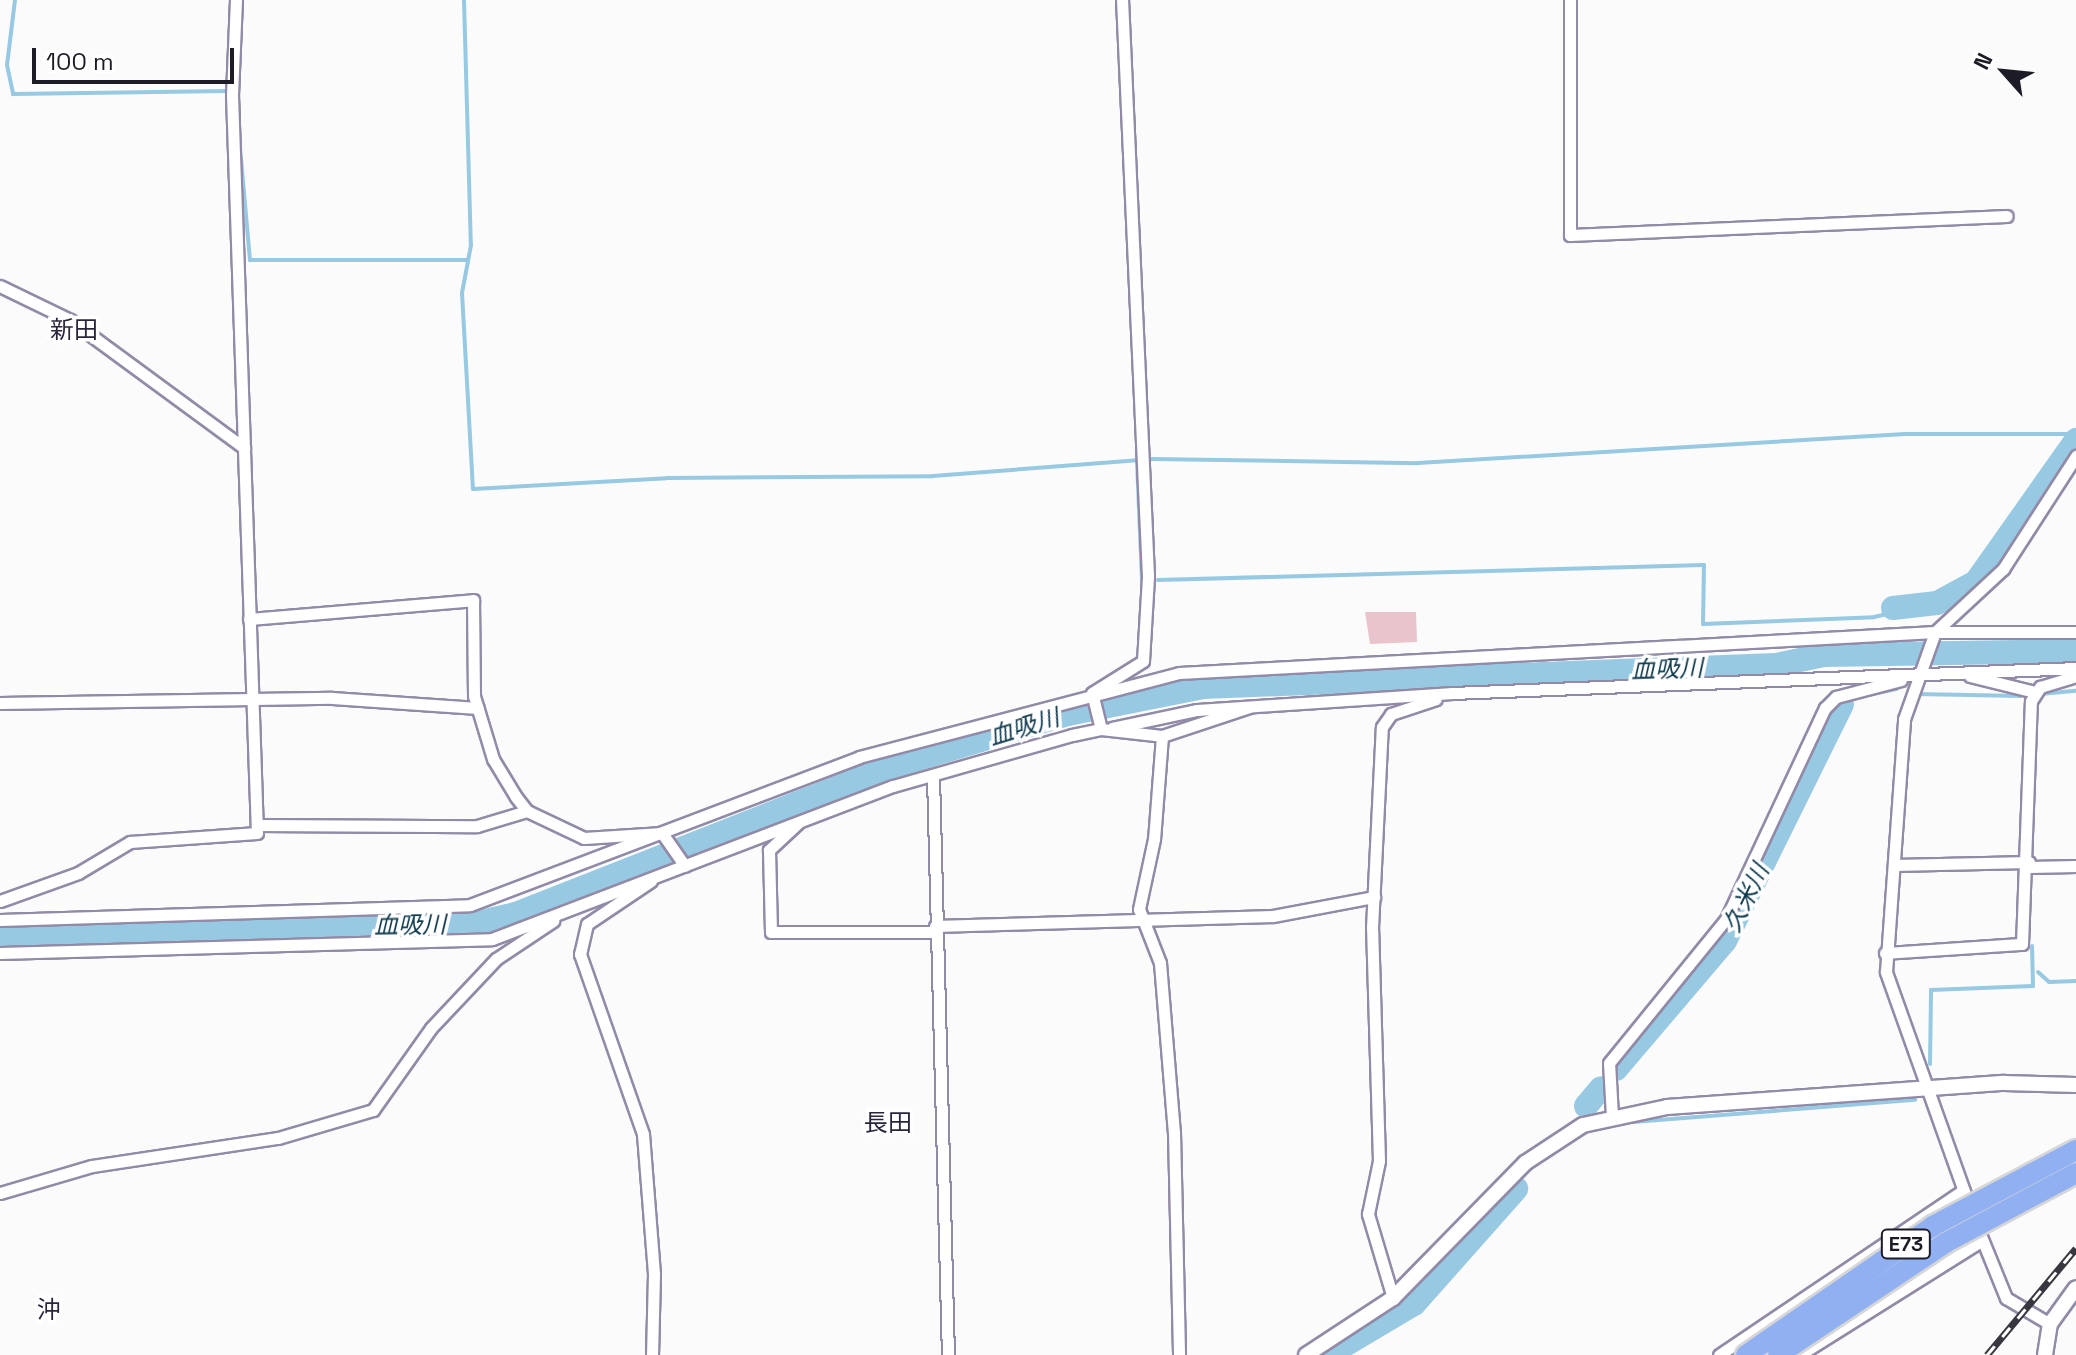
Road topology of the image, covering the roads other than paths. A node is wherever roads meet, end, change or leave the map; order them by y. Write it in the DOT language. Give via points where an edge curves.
graph roads {
  1 [pos="236,0"];
  2 [pos="1122,0"];
  3 [pos="1570,0"];
  4 [pos="2007,216"];
  5 [pos="0,286"];
  6 [pos="244,448"];
  7 [pos="2076,456"];
  8 [pos="249,619"];
  9 [pos="2076,632"];
  10 [pos="1933,636"];
  11 [pos="2076,668"];
  12 [pos="1918,672"];
  13 [pos="1962,673"];
  14 [pos="2076,676"];
  15 [pos="2035,692"];
  16 [pos="1452,693"];
  17 [pos="1093,696"];
  18 [pos="256,700"];
  19 [pos="0,703"];
  20 [pos="1249,707"];
  21 [pos="478,708"];
  22 [pos="1102,727"];
  23 [pos="1162,736"];
  24 [pos="933,776"];
  25 [pos="527,811"];
  26 [pos="805,816"];
  27 [pos="257,825"];
  28 [pos="663,835"];
  29 [pos="683,862"];
  30 [pos="2029,864"];
  31 [pos="1894,865"];
  32 [pos="2076,866"];
  33 [pos="654,878"];
  34 [pos="1374,897"];
  35 [pos="0,901"];
  36 [pos="563,913"];
  37 [pos="1140,917"];
  38 [pos="0,920"];
  39 [pos="935,929"];
  40 [pos="0,953"];
  41 [pos="1885,953"];
  42 [pos="2076,1085"];
  43 [pos="1928,1089"];
  44 [pos="1612,1116"];
  45 [pos="2076,1150"];
  46 [pos="2076,1173"];
  47 [pos="1964,1190"];
  48 [pos="0,1193"];
  49 [pos="1982,1240"];
  50 [pos="2076,1288"];
  51 [pos="1393,1298"];
  52 [pos="2050,1324"];
  53 [pos="1312,1353"];
  54 [pos="652,1355"];
  55 [pos="948,1355"];
  56 [pos="1179,1355"];
  57 [pos="1719,1355"];
  58 [pos="1746,1355"];
  59 [pos="1778,1355"];
  60 [pos="1799,1355"];
  61 [pos="2045,1355"];
  1 -- 6 [label="street" via="232,95"];
  2 -- 17 [label="street" via="1144,467 1143,661"];
  3 -- 4 [label="street" via="1570,235"];
  5 -- 6 [label="street" via="70,320"];
  6 -- 8 [label="street"];
  7 -- 10 [label="street" via="2003,569"];
  8 -- 18 [label="street"];
  8 -- 21 [label="street" via="473,600"];
  9 -- 10 [label="street"];
  10 -- 12 [label="street"];
  10 -- 17 [label="street" via="1179,673"];
  11 -- 13 [label="street"];
  12 -- 13 [label="street"];
  12 -- 16 [label="street"];
  12 -- 31 [label="street" via="1904,719"];
  12 -- 44 [label="street" via="1836,697 1825,708 1726,919 1609,1063"];
  13 -- 15 [label="street"];
  14 -- 15 [label="street"];
  15 -- 30 [label="street"];
  16 -- 20 [label="street"];
  16 -- 34 [label="street" via="1391,714 1382,727"];
  17 -- 22 [label="street"];
  17 -- 28 [label="street" via="859,757"];
  18 -- 19 [label="street"];
  18 -- 21 [label="street"];
  18 -- 27 [label="street"];
  20 -- 22 [label="street"];
  20 -- 23 [label="street"];
  21 -- 25 [label="street" via="493,759"];
  22 -- 23 [label="street"];
  22 -- 24 [label="street"];
  23 -- 37 [label="street"];
  24 -- 26 [label="street"];
  24 -- 39 [label="street"];
  25 -- 27 [label="street" via="477,826"];
  25 -- 28 [label="street" via="601,842"];
  26 -- 29 [label="street"];
  26 -- 39 [label="street" via="769,850 771,932"];
  27 -- 35 [label="street" via="257,833 130,842 78,873"];
  28 -- 29 [label="street"];
  28 -- 38 [label="street" via="470,905"];
  29 -- 33 [label="street"];
  30 -- 31 [label="street"];
  30 -- 32 [label="street"];
  30 -- 41 [label="street" via="2022,944"];
  31 -- 41 [label="street"];
  33 -- 36 [label="street"];
  33 -- 54 [label="street" via="587,924 580,944 584,974 643,1134 654,1274"];
  34 -- 37 [label="street" via="1273,916"];
  34 -- 51 [label="street" via="1379,1161 1368,1214"];
  36 -- 40 [label="street" via="476,941"];
  36 -- 48 [label="street" via="496,959 431,1028 373,1110 278,1138 92,1166"];
  37 -- 39 [label="street"];
  37 -- 56 [label="street" via="1160,963 1174,1132"];
  39 -- 55 [label="street"];
  41 -- 43 [label="street"];
  42 -- 43 [label="street"];
  43 -- 44 [label="street"];
  43 -- 47 [label="street"];
  44 -- 51 [label="street" via="1544,1147"];
  45 -- 58 [label="highway, E73, bridge" via="1933,1226"];
  46 -- 59 [label="highway, E73, bridge" via="1945,1243"];
  47 -- 49 [label="street"];
  47 -- 57 [label="street"];
  49 -- 52 [label="street" via="2006,1298"];
  49 -- 60 [label="street"];
  50 -- 52 [label="street"];
  51 -- 53 [label="street"];
  52 -- 61 [label="street"];
}
